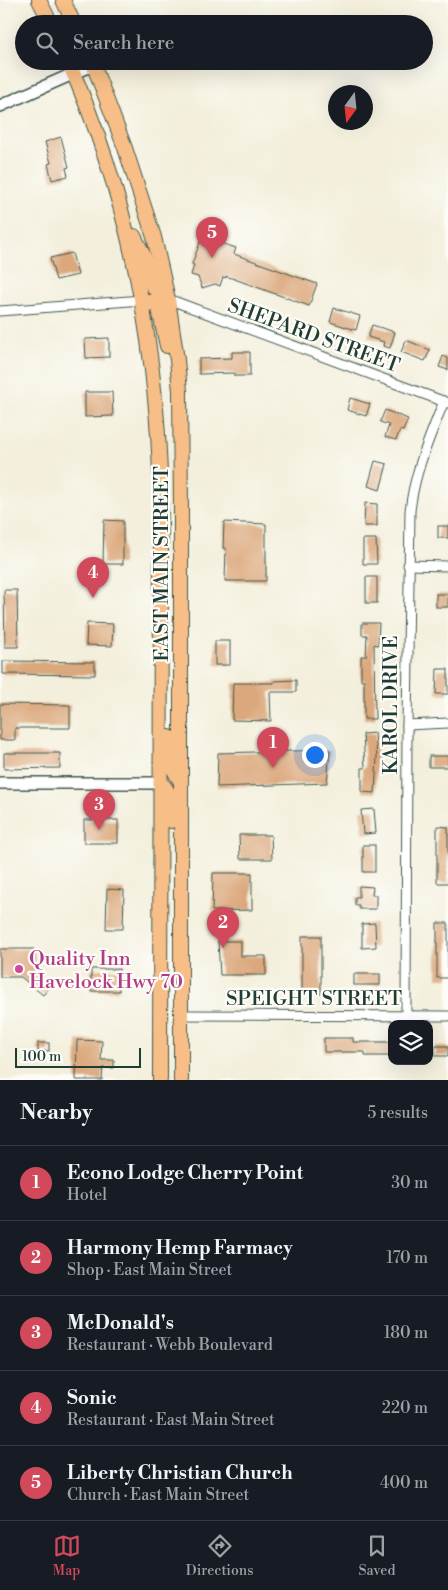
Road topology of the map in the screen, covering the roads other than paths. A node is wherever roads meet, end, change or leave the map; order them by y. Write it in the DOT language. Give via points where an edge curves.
graph roads {
  1 [pos="39,0"];
  2 [pos="63,0"];
  3 [pos="46,15"];
  4 [pos="70,15"];
  5 [pos="66,70"];
  6 [pos="72,70"];
  7 [pos="96,70"];
  8 [pos="0,106"];
  9 [pos="122,213"];
  10 [pos="168,299"];
  11 [pos="142,300"];
  12 [pos="0,311"];
  13 [pos="180,390"];
  14 [pos="446,402"];
  15 [pos="161,509"];
  16 [pos="181,509"];
  17 [pos="408,565"];
  18 [pos="448,566"];
  19 [pos="161,711"];
  20 [pos="448,723"];
  21 [pos="406,725"];
  22 [pos="181,781"];
  23 [pos="0,783"];
  24 [pos="161,783"];
  25 [pos="181,862"];
  26 [pos="181,1015"];
  27 [pos="406,1016"];
  28 [pos="448,1016"];
  29 [pos="160,1080"];
  30 [pos="181,1080"];
  1 -- 3 [label="main road"];
  2 -- 4 [label="main road"];
  5 -- 8 [label="street"];
  6 -- 9 [label="main road, EAST MAIN STREET"];
  7 -- 10 [label="main road, EAST MAIN STREET" via="145,207"];
  9 -- 10 [label="main road" via="141,249 151,285"];
  9 -- 11 [label="main road, EAST MAIN STREET"];
  10 -- 13 [label="main road, EAST MAIN STREET"];
  10 -- 14 [label="street, SHEPARD STREET"];
  11 -- 12 [label="street"];
  11 -- 13 [label="main road" via="153,303 158,309"];
  11 -- 15 [label="main road, EAST MAIN STREET" via="156,400"];
  13 -- 16 [label="main road, EAST MAIN STREET"];
  14 -- 17 [label="street, KAROL DRIVE" via="414,481"];
  15 -- 16 [label="main road"];
  15 -- 19 [label="main road, EAST MAIN STREET"];
  16 -- 22 [label="main road, EAST MAIN STREET"];
  17 -- 18 [label="street"];
  17 -- 21 [label="street, KAROL DRIVE"];
  19 -- 22 [label="main road" via="170,739 172,767"];
  19 -- 24 [label="main road, EAST MAIN STREET"];
  20 -- 21 [label="street"];
  21 -- 27 [label="street, KAROL DRIVE"];
  22 -- 25 [label="main road, EAST MAIN STREET"];
  23 -- 24 [label="street"];
  24 -- 25 [label="main road" via="171,799 172,830"];
  24 -- 29 [label="main road, EAST MAIN STREET"];
  25 -- 26 [label="main road, EAST MAIN STREET"];
  26 -- 27 [label="street, SPEIGHT STREET"];
  26 -- 30 [label="main road, EAST MAIN STREET"];
  27 -- 28 [label="street, SPEIGHT STREET"];
}
